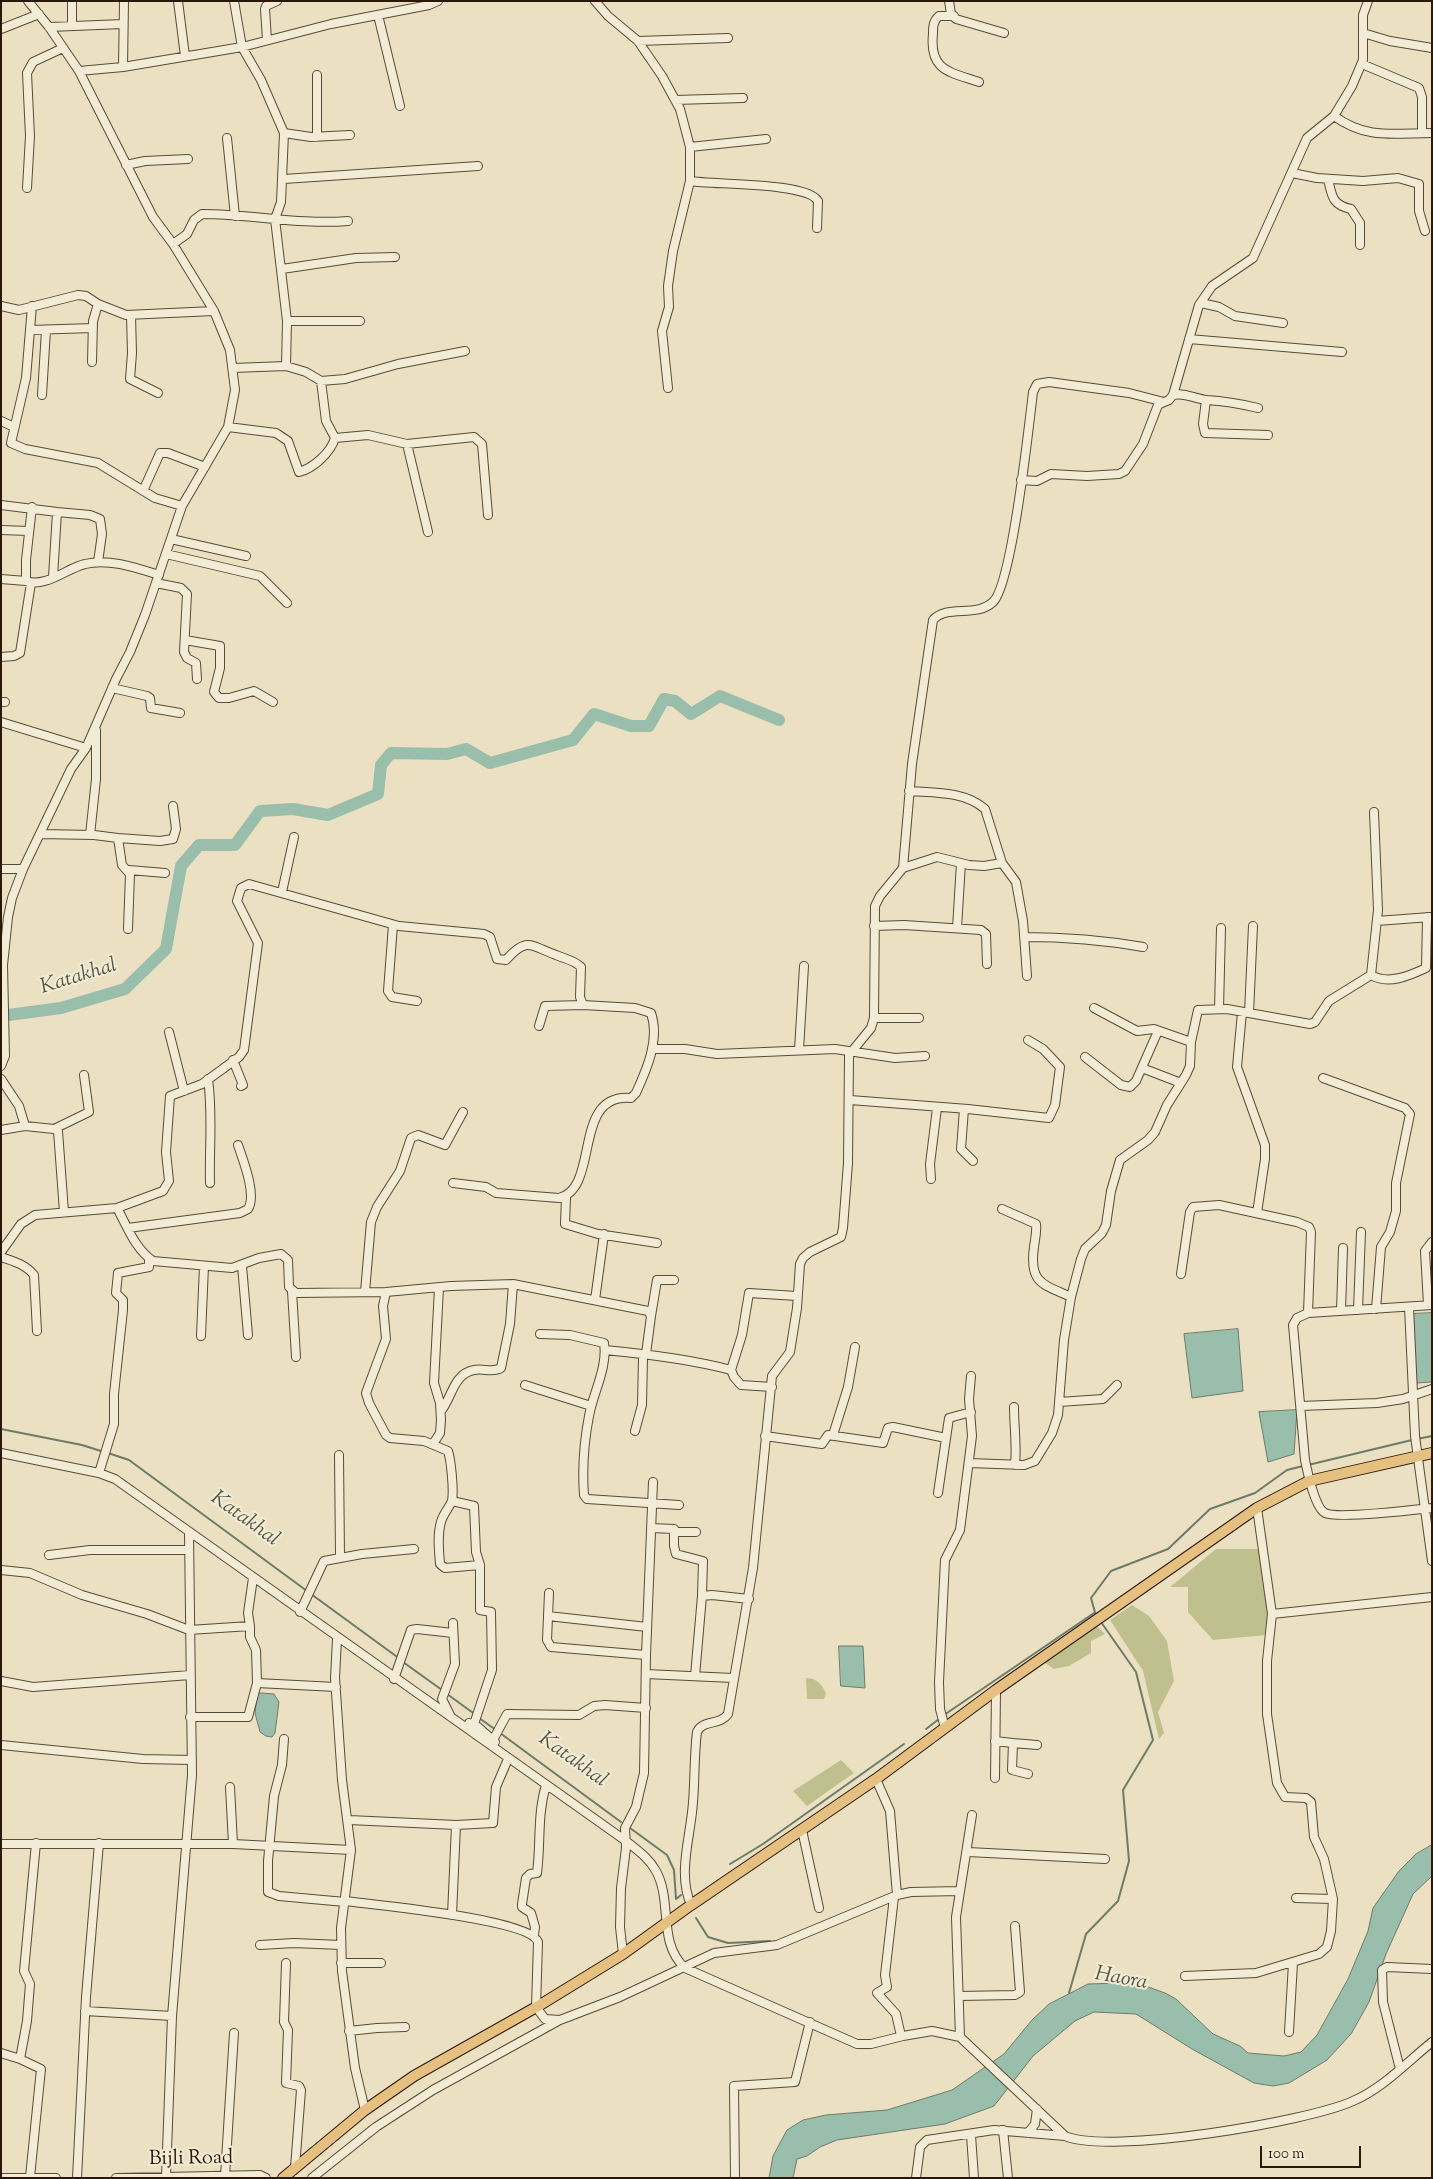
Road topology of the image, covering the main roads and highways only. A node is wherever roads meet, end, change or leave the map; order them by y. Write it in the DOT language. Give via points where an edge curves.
graph roads {
  1 [pos="1432,1453"];
  2 [pos="283,2178"];
  1 -- 2 [label="main road" via="1417,1452 1308,1476 1257,1508 665,1926 536,2007 414,2076 365,2110"];
}
